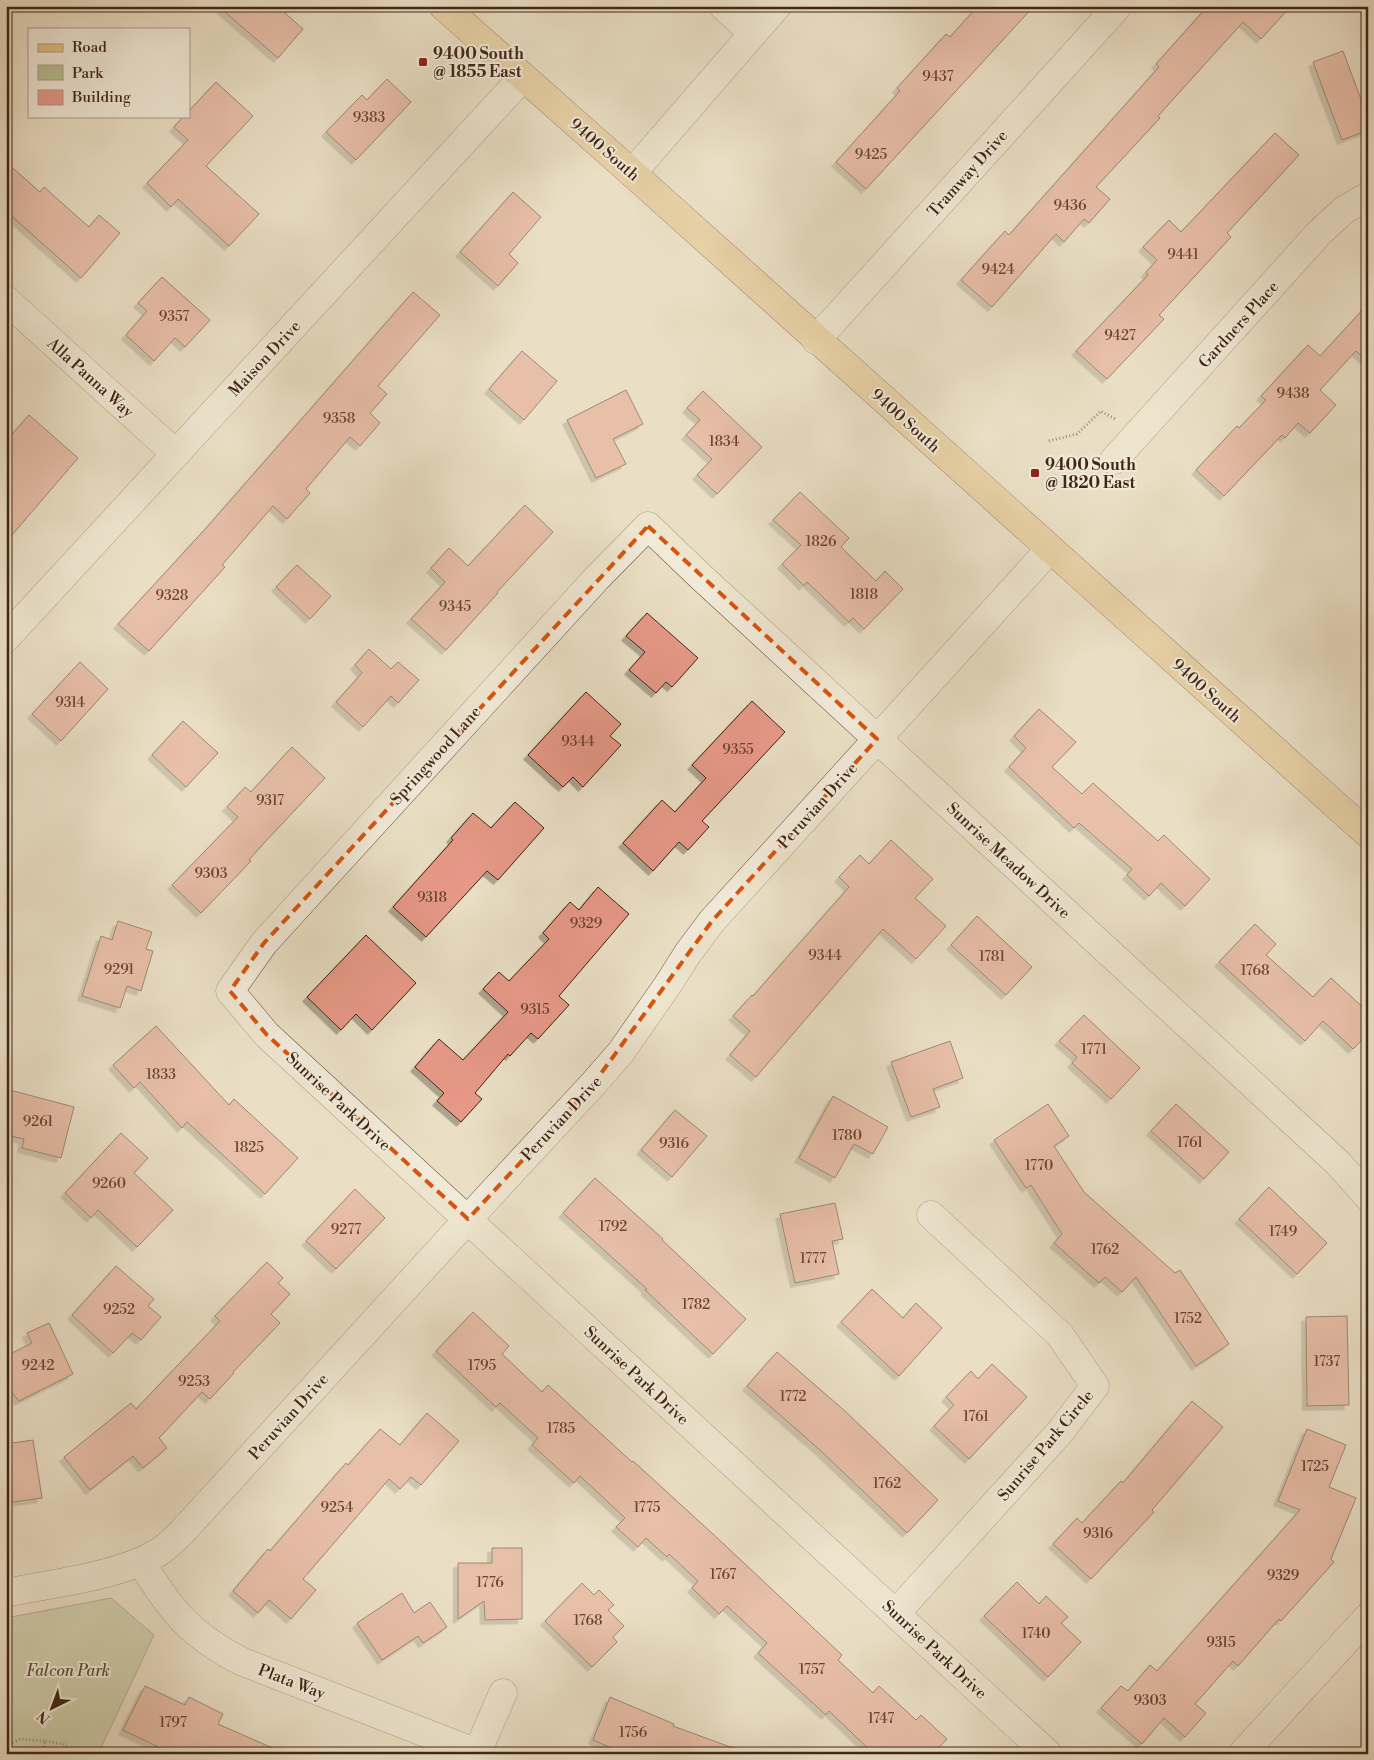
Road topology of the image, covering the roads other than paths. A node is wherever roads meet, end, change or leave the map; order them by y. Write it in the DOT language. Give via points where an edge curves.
graph roads {
  1 [pos="443,6"];
  2 [pos="723,6"];
  3 [pos="777,6"];
  4 [pos="1118,6"];
  5 [pos="753,34"];
  6 [pos="523,77"];
  7 [pos="632,173"];
  8 [pos="1368,196"];
  9 [pos="6,300"];
  10 [pos="816,340"];
  11 [pos="176,454"];
  12 [pos="1114,460"];
  13 [pos="648,526"];
  14 [pos="1050,549"];
  15 [pos="6,638"];
  16 [pos="877,739"];
  17 [pos="1368,834"];
  18 [pos="230,991"];
  19 [pos="1368,1197"];
  20 [pos="931,1216"];
  21 [pos="468,1219"];
  22 [pos="141,1562"];
  23 [pos="6,1592"];
  24 [pos="896,1613"];
  25 [pos="1368,1616"];
  26 [pos="503,1692"];
  27 [pos="479,1753"];
  28 [pos="1048,1754"];
  29 [pos="1242,1754"];
  1 -- 6 [label="main road, 9400 South"];
  2 -- 5 [label="street"];
  3 -- 5 [label="street"];
  4 -- 10 [label="street, Tramway Drive"];
  5 -- 7 [label="street"];
  6 -- 7 [label="main road, 9400 South"];
  6 -- 11 [label="street, Maison Drive"];
  7 -- 10 [label="main road, 9400 South"];
  8 -- 12 [label="street, Gardners Place" via="1344,210 1320,232"];
  9 -- 11 [label="street, Alla Panna Way"];
  10 -- 14 [label="main road, 9400 South"];
  11 -- 15 [label="street, Maison Drive"];
  13 -- 16 [label="street, Sunrise Meadow Drive"];
  13 -- 18 [label="street, Springwood Lane" via="271,936"];
  14 -- 16 [label="street, Peruvian Drive"];
  14 -- 17 [label="main road, 9400 South"];
  16 -- 19 [label="street, Sunrise Meadow Drive" via="1338,1163"];
  16 -- 21 [label="street, Peruvian Drive" via="712,921 620,1052 594,1083"];
  18 -- 21 [label="street, Sunrise Park Drive" via="267,1035"];
  20 -- 24 [label="street, Sunrise Park Circle" via="1060,1335 1095,1386 1060,1432"];
  21 -- 22 [label="street, Peruvian Drive" via="182,1532 160,1552"];
  21 -- 24 [label="street, Sunrise Park Drive"];
  22 -- 23 [label="street, Peruvian Drive" via="101,1574"];
  22 -- 27 [label="street, Plata Way" via="172,1610 218,1649 243,1662"];
  24 -- 28 [label="street, Sunrise Park Drive"];
  25 -- 29 [label="street"];
  26 -- 27 [label="street, Plata Way"];
}
